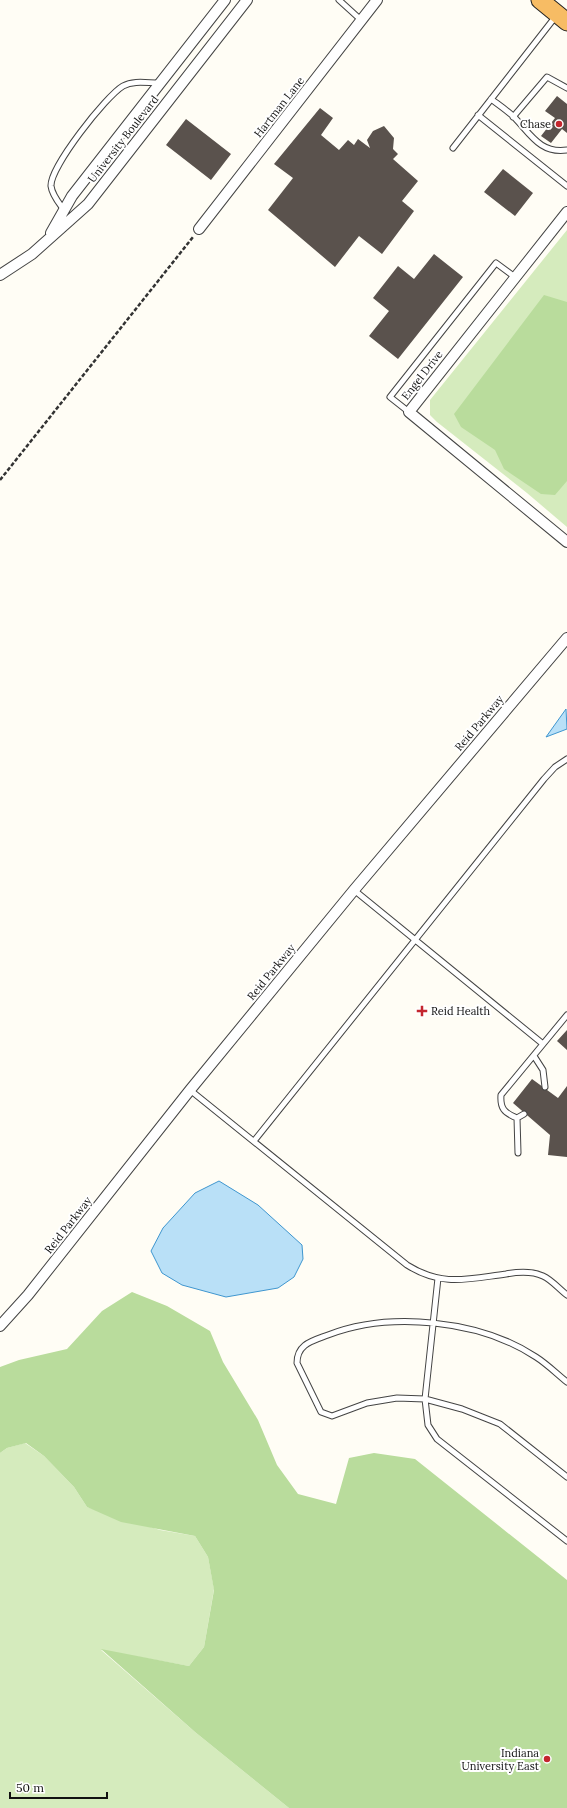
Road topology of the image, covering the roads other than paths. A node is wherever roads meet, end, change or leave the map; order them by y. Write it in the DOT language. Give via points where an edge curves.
graph roads {
  1 [pos="225,0"];
  2 [pos="247,0"];
  3 [pos="339,0"];
  4 [pos="377,0"];
  5 [pos="540,0"];
  6 [pos="562,18"];
  7 [pos="361,20"];
  8 [pos="160,84"];
  9 [pos="567,88"];
  10 [pos="491,98"];
  11 [pos="478,115"];
  12 [pos="513,117"];
  13 [pos="453,148"];
  14 [pos="567,150"];
  15 [pos="567,186"];
  16 [pos="64,210"];
  17 [pos="567,212"];
  18 [pos="199,229"];
  19 [pos="46,241"];
  20 [pos="0,275"];
  21 [pos="515,277"];
  22 [pos="409,412"];
  23 [pos="567,542"];
  24 [pos="567,638"];
  25 [pos="567,759"];
  26 [pos="354,890"];
  27 [pos="414,940"];
  28 [pos="567,1015"];
  29 [pos="543,1044"];
  30 [pos="534,1056"];
  31 [pos="545,1087"];
  32 [pos="190,1090"];
  33 [pos="524,1114"];
  34 [pos="516,1118"];
  35 [pos="254,1141"];
  36 [pos="518,1153"];
  37 [pos="438,1278"];
  38 [pos="567,1295"];
  39 [pos="434,1323"];
  40 [pos="0,1326"];
  41 [pos="567,1382"];
  42 [pos="425,1399"];
  43 [pos="567,1477"];
  44 [pos="567,1541"];
  1 -- 8 [label="street"];
  2 -- 19 [label="street, University Boulevard" via="88,204"];
  3 -- 7 [label="lane"];
  4 -- 7 [label="street, Hartman Lane"];
  5 -- 6 [label="highway"];
  6 -- 10 [label="lane"];
  7 -- 18 [label="street, Hartman Lane"];
  8 -- 16 [label="street" via="72,196"];
  8 -- 16 [label="lane" via="134,82 124,86 86,126 54,172 51,185 53,194"];
  9 -- 12 [label="lane" via="547,77"];
  10 -- 11 [label="lane"];
  10 -- 12 [label="lane"];
  11 -- 13 [label="lane"];
  11 -- 15 [label="lane"];
  12 -- 14 [label="lane" via="537,143 552,150"];
  16 -- 19 [label="street"];
  17 -- 21 [label="street, Engel Drive"];
  19 -- 20 [label="street, University Boulevard" via="32,254"];
  21 -- 22 [label="street, Engel Drive"];
  21 -- 22 [label="lane" via="496,262 390,397"];
  22 -- 23 [label="street, Engel Drive"];
  24 -- 26 [label="street, Reid Parkway"];
  25 -- 27 [label="lane" via="544,779"];
  26 -- 27 [label="lane"];
  26 -- 32 [label="street, Reid Parkway"];
  27 -- 29 [label="lane"];
  27 -- 35 [label="lane"];
  28 -- 29 [label="lane"];
  29 -- 30 [label="lane"];
  30 -- 31 [label="lane" via="543,1070"];
  30 -- 34 [label="lane" via="501,1095 500,1105 506,1113"];
  32 -- 35 [label="lane"];
  32 -- 40 [label="street, Reid Parkway" via="28,1295"];
  33 -- 34 [label="lane"];
  34 -- 36 [label="lane"];
  35 -- 37 [label="lane" via="407,1264 422,1274"];
  37 -- 38 [label="lane" via="456,1280 528,1273 542,1276"];
  37 -- 39 [label="lane"];
  39 -- 41 [label="lane" via="465,1328 501,1340 535,1357"];
  39 -- 42 [label="lane"];
  39 -- 42 [label="lane" via="389,1323 343,1329 308,1343 297,1355 297,1363 320,1412 325,1415 332,1416 382,1400"];
  42 -- 43 [label="lane" via="462,1408 500,1424"];
  42 -- 44 [label="lane" via="428,1425 437,1439"];
}
